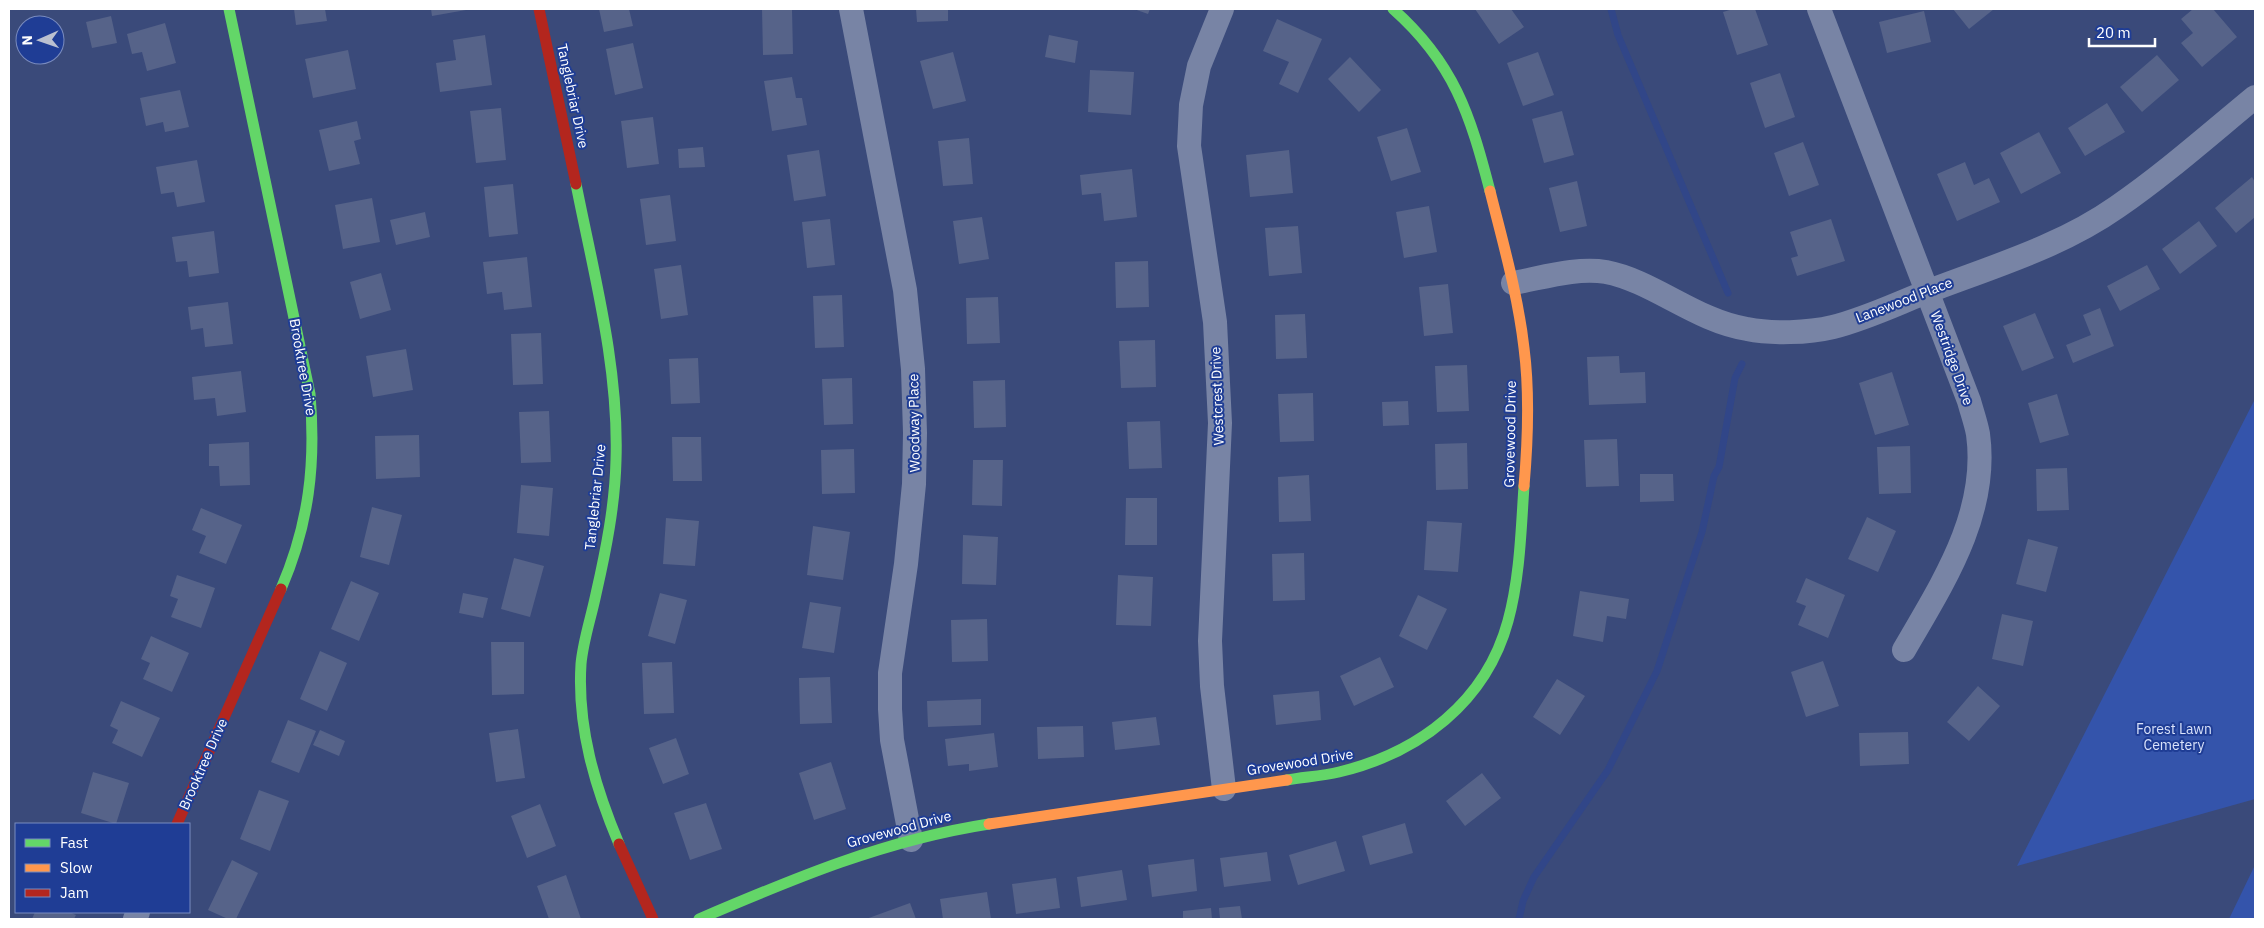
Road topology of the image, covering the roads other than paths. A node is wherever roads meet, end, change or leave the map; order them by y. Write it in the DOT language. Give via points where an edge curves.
graph roads {
  1 [pos="229,9"];
  2 [pos="539,9"];
  3 [pos="851,9"];
  4 [pos="1222,9"];
  5 [pos="1393,9"];
  6 [pos="1818,9"];
  7 [pos="2255,97"];
  8 [pos="1512,283"];
  9 [pos="1928,292"];
  10 [pos="1904,650"];
  11 [pos="1224,789"];
  12 [pos="177,823"];
  13 [pos="911,840"];
  14 [pos="653,919"];
  15 [pos="699,919"];
  1 -- 12 [label="street, Brooktree Drive" via="310,394 314,436 312,477 295,557"];
  2 -- 14 [label="street, Tanglebriar Drive" via="606,330 613,386 616,441 613,500 604,560 581,663 580,711 587,756 600,798"];
  3 -- 13 [label="street, Woodway Place" via="905,290 913,369 914,484 890,674 892,740"];
  4 -- 11 [label="street, Westcrest Drive" via="1199,66 1191,105 1189,146 1215,322 1220,423 1210,641"];
  5 -- 8 [label="street, Grovewood Drive" via="1434,49 1465,104"];
  6 -- 9 [label="street, Westridge Drive"];
  7 -- 9 [label="street, Lanewood Place" via="2117,208 2032,251"];
  8 -- 9 [label="street, Lanewood Place" via="1584,271 1607,272 1715,321 1775,332 1831,327"];
  8 -- 11 [label="street, Grovewood Drive" via="1519,308 1526,364 1528,448 1512,605 1497,654 1486,674 1470,696 1432,733 1395,755 1338,772"];
  9 -- 10 [label="street, Westridge Drive" via="1969,401 1978,433 1980,458 1973,513 1964,538"];
  11 -- 13 [label="street, Grovewood Drive" via="958,829"];
  13 -- 15 [label="street, Grovewood Drive" via="819,868"];
}
